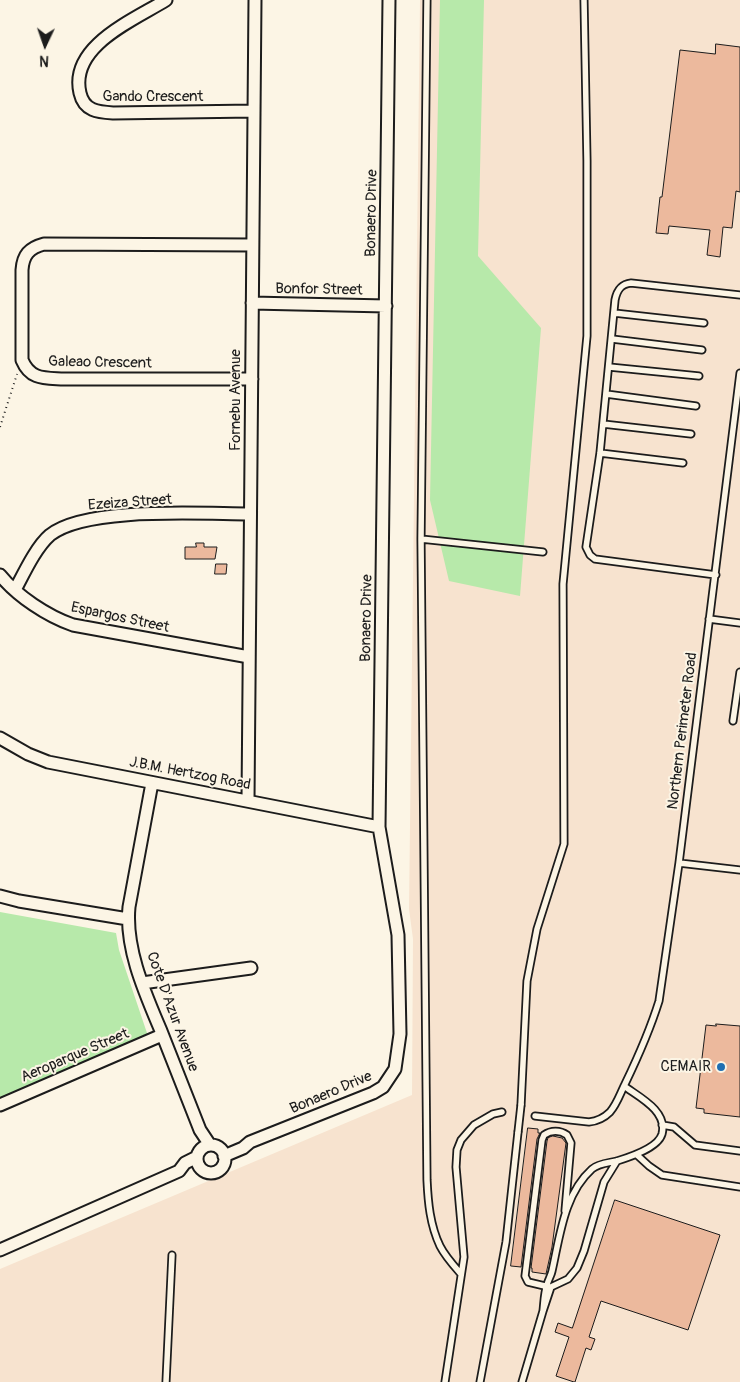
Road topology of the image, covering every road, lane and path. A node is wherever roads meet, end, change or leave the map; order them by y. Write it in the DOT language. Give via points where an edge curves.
graph roads {
  1 [pos="166,0"];
  2 [pos="255,0"];
  3 [pos="389,0"];
  4 [pos="427,0"];
  5 [pos="584,0"];
  6 [pos="253,111"];
  7 [pos="252,245"];
  8 [pos="740,296"];
  9 [pos="252,303"];
  10 [pos="386,306"];
  11 [pos="614,313"];
  12 [pos="704,323"];
  13 [pos="612,338"];
  14 [pos="702,350"];
  15 [pos="22,360"];
  16 [pos="609,367"];
  17 [pos="740,373"];
  18 [pos="699,376"];
  19 [pos="252,379"];
  20 [pos="606,394"];
  21 [pos="696,406"];
  22 [pos="603,424"];
  23 [pos="0,427"];
  24 [pos="733,430"];
  25 [pos="740,431"];
  26 [pos="691,434"];
  27 [pos="600,454"];
  28 [pos="683,463"];
  29 [pos="250,514"];
  30 [pos="421,539"];
  31 [pos="543,552"];
  32 [pos="0,575"];
  33 [pos="716,575"];
  34 [pos="15,590"];
  35 [pos="709,619"];
  36 [pos="740,623"];
  37 [pos="249,657"];
  38 [pos="740,672"];
  39 [pos="734,721"];
  40 [pos="0,738"];
  41 [pos="152,783"];
  42 [pos="248,800"];
  43 [pos="379,827"];
  44 [pos="679,863"];
  45 [pos="740,870"];
  46 [pos="0,896"];
  47 [pos="128,919"];
  48 [pos="251,968"];
  49 [pos="142,984"];
  50 [pos="162,1036"];
  51 [pos="624,1086"];
  52 [pos="0,1105"];
  53 [pos="502,1112"];
  54 [pos="535,1116"];
  55 [pos="662,1125"];
  56 [pos="211,1151"];
  57 [pos="740,1151"];
  58 [pos="637,1155"];
  59 [pos="617,1161"];
  60 [pos="201,1169"];
  61 [pos="180,1171"];
  62 [pos="740,1187"];
  63 [pos="565,1217"];
  64 [pos="0,1250"];
  65 [pos="172,1255"];
  66 [pos="461,1274"];
  67 [pos="548,1287"];
  68 [pos="166,1382"];
  69 [pos="445,1382"];
  70 [pos="480,1382"];
  71 [pos="522,1382"];
  1 -- 6 [label="street, Gando Crescent" via="105,37 85,58 79,87 86,107 113,113"];
  2 -- 6 [label="street, Fornebu Avenue"];
  3 -- 10 [label="street, Bonaero Drive"];
  4 -- 30 [label="lane"];
  5 -- 70 [label="lane, bridge" via="587,336 563,584 564,844 537,929 528,981 521,1105 506,1242"];
  6 -- 7 [label="street, Fornebu Avenue"];
  7 -- 9 [label="street, Fornebu Avenue"];
  7 -- 15 [label="street" via="56,243 30,249 23,260 22,270"];
  8 -- 11 [label="lane" via="626,284 618,290"];
  9 -- 10 [label="street, Bonfor Street"];
  9 -- 19 [label="street, Fornebu Avenue"];
  10 -- 43 [label="street, Bonaero Drive"];
  11 -- 12 [label="lane"];
  11 -- 13 [label="lane"];
  13 -- 14 [label="lane"];
  13 -- 16 [label="lane"];
  15 -- 19 [label="street, Galeao Crescent" via="25,369 46,378"];
  15 -- 23 [label="path"];
  16 -- 18 [label="lane"];
  16 -- 20 [label="lane"];
  17 -- 24 [label="lane, Northern Perimeter Road"];
  19 -- 29 [label="street, Fornebu Avenue"];
  20 -- 21 [label="lane"];
  20 -- 22 [label="lane"];
  22 -- 26 [label="lane"];
  22 -- 27 [label="lane"];
  24 -- 25 [label="lane"];
  24 -- 33 [label="lane, Northern Perimeter Road"];
  27 -- 28 [label="lane"];
  27 -- 33 [label="lane" via="586,547 590,555 594,559"];
  29 -- 34 [label="street, Ezeiza Street" via="143,514 73,523 55,531 42,543"];
  29 -- 37 [label="street, Fornebu Avenue"];
  30 -- 31 [label="lane"];
  30 -- 66 [label="lane" via="428,1201 440,1247"];
  32 -- 34 [label="street, Espargos Street"];
  33 -- 35 [label="lane, Northern Perimeter Road"];
  34 -- 37 [label="street, Espargos Street" via="50,615 73,625"];
  35 -- 36 [label="lane"];
  35 -- 44 [label="lane, Northern Perimeter Road"];
  37 -- 42 [label="street, Fornebu Avenue"];
  38 -- 39 [label="lane"];
  40 -- 41 [label="street, J.B.M. Hertzog Road" via="48,762"];
  41 -- 42 [label="street, J.B.M. Hertzog Road"];
  41 -- 47 [label="street, Cote D'Azur Avenue"];
  42 -- 43 [label="street, J.B.M. Hertzog Road"];
  43 -- 56 [label="street, Bonaero Drive" via="398,935 400,1034 395,1069 383,1087 373,1093 250,1142 242,1140"];
  44 -- 45 [label="lane"];
  44 -- 51 [label="lane, Northern Perimeter Road" via="659,1001"];
  46 -- 47 [label="street"];
  47 -- 49 [label="street, Cote D'Azur Avenue"];
  48 -- 49 [label="street"];
  49 -- 50 [label="street, Cote D'Azur Avenue"];
  50 -- 52 [label="street, Aeroparque Street"];
  50 -- 56 [label="street, Cote D'Azur Avenue" via="200,1130 199,1140"];
  51 -- 54 [label="lane, Northern Perimeter Road" via="616,1104 598,1121 578,1122"];
  51 -- 55 [label="lane" via="650,1104"];
  53 -- 66 [label="lane" via="474,1125 457,1150 464,1257"];
  55 -- 57 [label="lane" via="674,1127 695,1145"];
  55 -- 58 [label="lane" via="658,1140"];
  56 -- 60 [label="street, Cote D'Azur Avenue" via="198,1164"];
  56 -- 60 [label="street, Bonaero Drive" via="224,1163 221,1169 214,1172"];
  56 -- 61 [label="street, Bonaero Drive" via="185,1163"];
  58 -- 59 [label="lane"];
  58 -- 62 [label="lane" via="662,1174"];
  59 -- 63 [label="lane" via="594,1168 574,1193"];
  59 -- 67 [label="lane" via="604,1182 577,1268 568,1279"];
  60 -- 61 [label="street, Bonaero Drive"];
  61 -- 64 [label="street, Bonaero Drive"];
  63 -- 67 [label="lane"];
  63 -- 67 [label="lane" via="571,1143 563,1133 551,1132 542,1140 525,1276 528,1282"];
  65 -- 68 [label="lane"];
  66 -- 69 [label="lane"];
  67 -- 71 [label="lane"];
}
